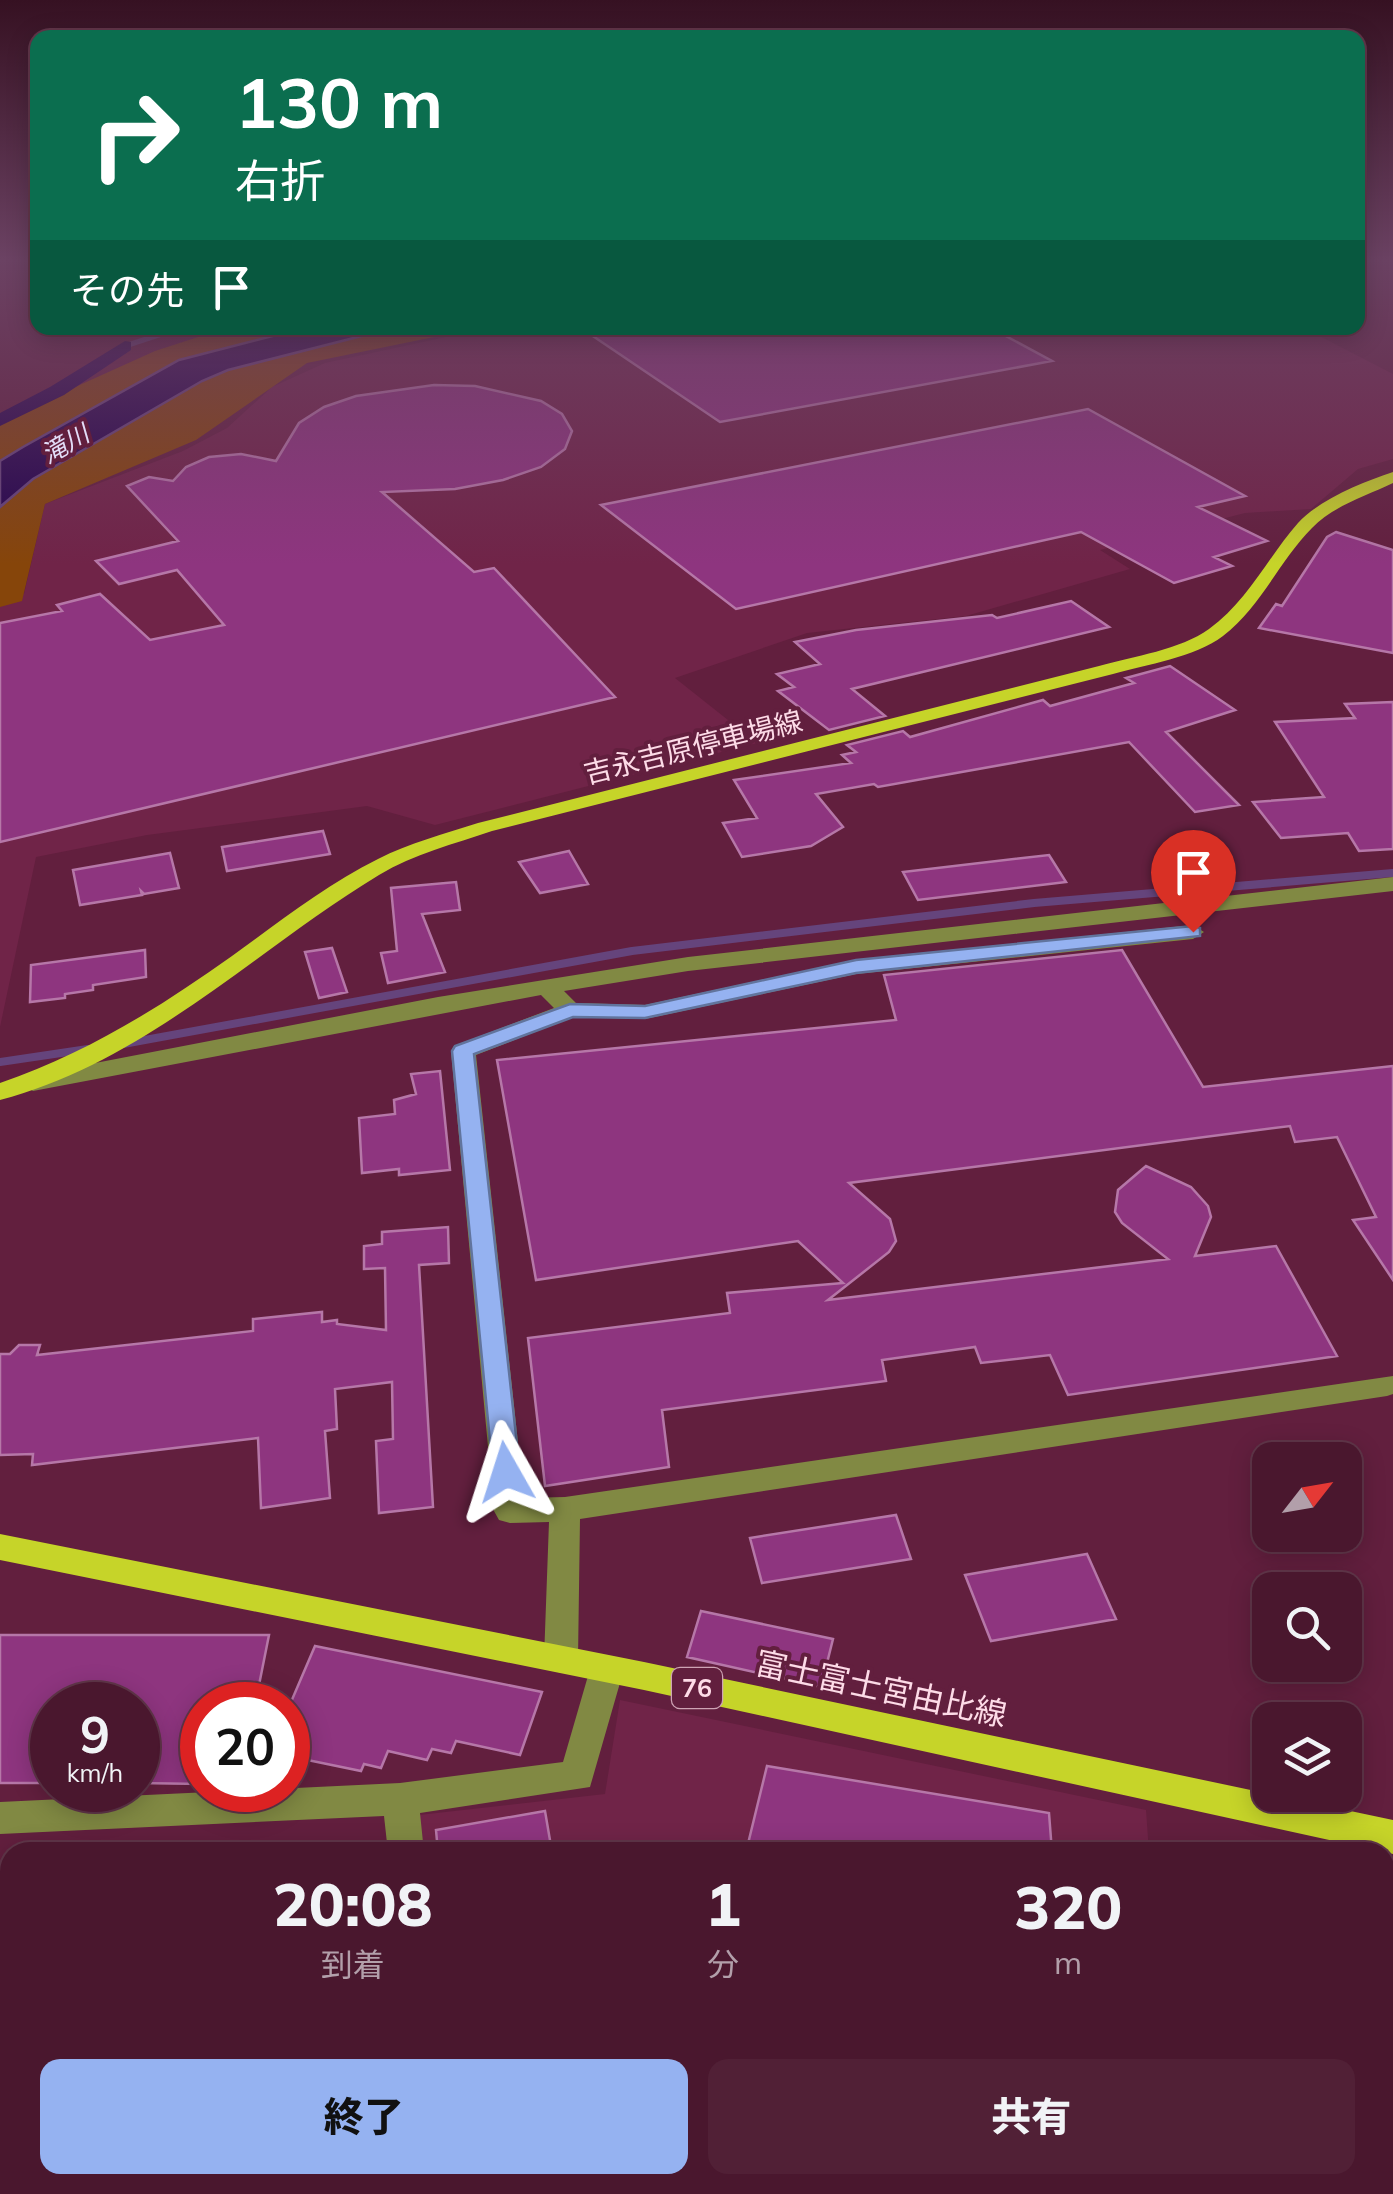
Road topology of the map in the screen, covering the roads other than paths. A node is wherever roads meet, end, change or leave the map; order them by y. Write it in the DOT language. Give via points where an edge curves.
graph roads {
  1 [pos="1393,477"];
  2 [pos="1393,884"];
  3 [pos="1193,932"];
  4 [pos="546,986"];
  5 [pos="570,1010"];
  6 [pos="11,1088"];
  7 [pos="1387,1384"];
  8 [pos="566,1509"];
  9 [pos="0,1547"];
  10 [pos="561,1660"];
  11 [pos="607,1669"];
  12 [pos="400,1800"];
  13 [pos="0,1818"];
  14 [pos="1393,1837"];
  15 [pos="405,1842"];
  1 -- 6 [label="main road, 吉永吉原停車場線" via="1305,524 1234,617 1198,643 422,848 374,869 150,1022 84,1060"];
  2 -- 4 [label="street"];
  3 -- 5 [label="street" via="856,967 645,1012"];
  4 -- 5 [label="street"];
  4 -- 6 [label="street"];
  5 -- 8 [label="street" via="463,1051 510,1510"];
  7 -- 8 [label="street"];
  8 -- 10 [label="street"];
  9 -- 10 [label="main road, 富士富士宮由比線 / 76"];
  10 -- 11 [label="main road, 富士富士宮由比線 / 76"];
  11 -- 12 [label="street" via="576,1776"];
  11 -- 14 [label="main road, 富士富士宮由比線 / 76"];
  12 -- 13 [label="street"];
  12 -- 15 [label="street"];
}
